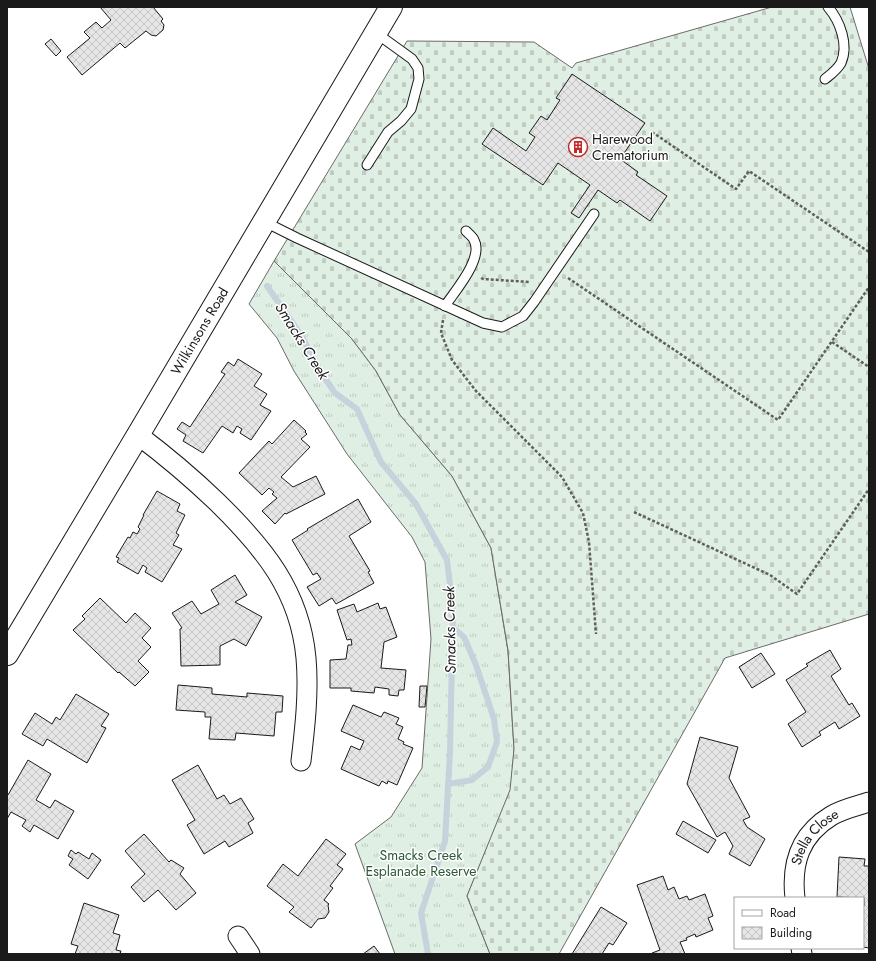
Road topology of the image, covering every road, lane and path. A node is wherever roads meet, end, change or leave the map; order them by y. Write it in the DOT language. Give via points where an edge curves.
graph roads {
  1 [pos="391,7"];
  2 [pos="828,7"];
  3 [pos="376,33"];
  4 [pos="825,79"];
  5 [pos="652,132"];
  6 [pos="367,165"];
  7 [pos="594,214"];
  8 [pos="265,222"];
  9 [pos="466,231"];
  10 [pos="869,252"];
  11 [pos="469,270"];
  12 [pos="556,270"];
  13 [pos="548,283"];
  14 [pos="869,287"];
  15 [pos="445,306"];
  16 [pos="832,342"];
  17 [pos="869,368"];
  18 [pos="138,435"];
  19 [pos="869,488"];
  20 [pos="634,512"];
  21 [pos="596,634"];
  22 [pos="7,654"];
  23 [pos="301,761"];
  24 [pos="869,802"];
  25 [pos="795,897"];
  26 [pos="238,936"];
  27 [pos="250,954"];
  1 -- 3 [label="street, Wilkinsons Road"];
  2 -- 4 [label="lane" via="841,29 844,52 840,64"];
  3 -- 6 [label="lane" via="412,59 418,68 419,79 411,109 388,132"];
  3 -- 8 [label="street, Wilkinsons Road"];
  5 -- 10 [label="path" via="736,189 749,171"];
  7 -- 12 [label="lane"];
  8 -- 15 [label="lane"];
  8 -- 18 [label="street, Wilkinsons Road"];
  9 -- 11 [label="lane" via="474,239 476,248 475,258"];
  11 -- 13 [label="path" via="483,279"];
  11 -- 15 [label="lane"];
  12 -- 13 [label="lane"];
  12 -- 16 [label="path" via="778,420"];
  13 -- 15 [label="lane" via="523,316 502,327 483,324"];
  14 -- 16 [label="path"];
  15 -- 21 [label="path" via="441,333 452,360 476,391 562,477 583,513 589,542"];
  16 -- 17 [label="path"];
  18 -- 22 [label="street, Wilkinsons Road"];
  18 -- 23 [label="street" via="182,469 243,526 272,563 285,585 295,608 306,657 307,687"];
  19 -- 20 [label="path" via="797,594 770,575"];
  24 -- 25 [label="street, Stella Close" via="832,815 807,837 797,854 794,873"];
  26 -- 27 [label="street"];
}
